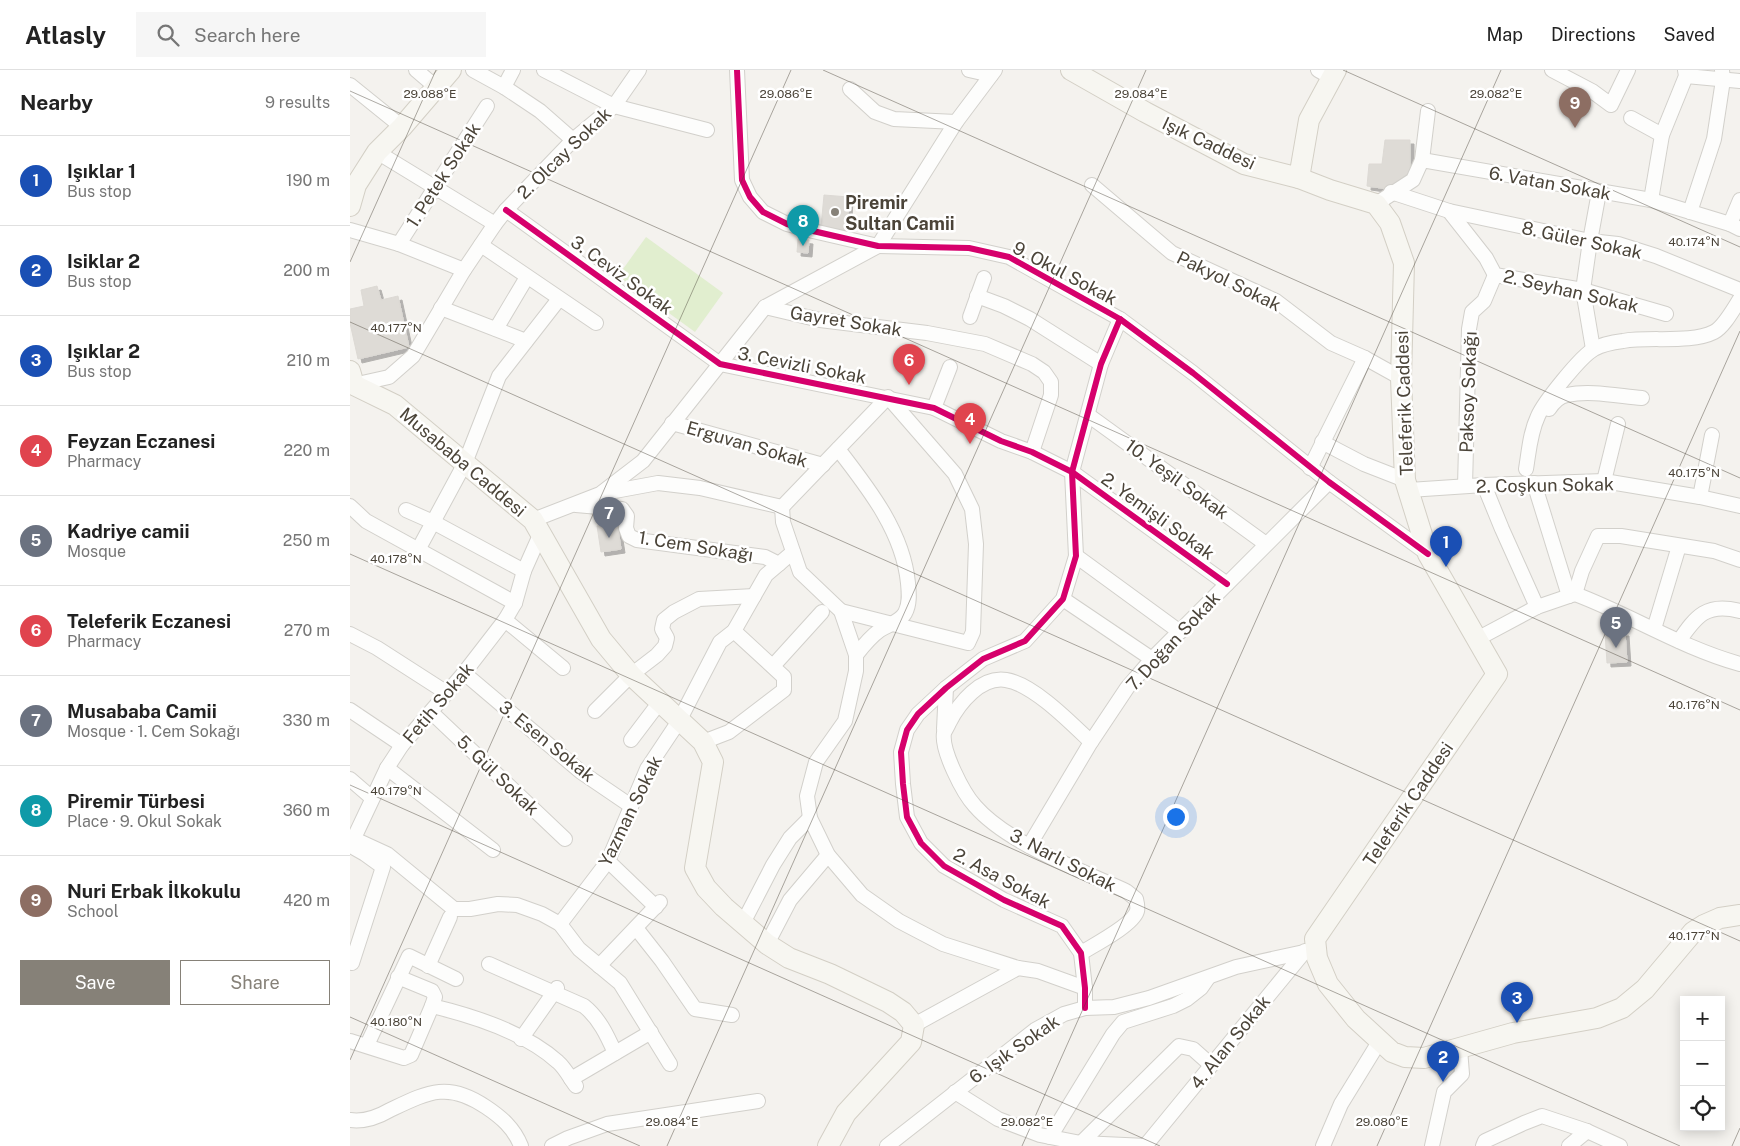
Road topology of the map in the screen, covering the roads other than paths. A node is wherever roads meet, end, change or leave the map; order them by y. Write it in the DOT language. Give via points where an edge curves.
graph roads {
  1 [pos="416,70"];
  2 [pos="451,70"];
  3 [pos="473,70"];
  4 [pos="513,70"];
  5 [pos="544,70"];
  6 [pos="639,70"];
  7 [pos="737,70"];
  8 [pos="969,70"];
  9 [pos="1071,70"];
  10 [pos="1628,70"];
  11 [pos="1557,71"];
  12 [pos="993,73"];
  13 [pos="1329,73"];
  14 [pos="1686,73"];
  15 [pos="1723,75"];
  16 [pos="1740,81"];
  17 [pos="350,86"];
  18 [pos="504,87"];
  19 [pos="437,88"];
  20 [pos="850,89"];
  21 [pos="488,106"];
  22 [pos="614,106"];
  23 [pos="1428,111"];
  24 [pos="1631,118"];
  25 [pos="956,122"];
  26 [pos="402,127"];
  27 [pos="707,130"];
  28 [pos="1662,135"];
  29 [pos="573,140"];
  30 [pos="377,152"];
  31 [pos="1422,160"];
  32 [pos="1299,178"];
  33 [pos="353,182"];
  34 [pos="1092,185"];
  35 [pos="434,187"];
  36 [pos="1599,192"];
  37 [pos="1384,198"];
  38 [pos="1651,200"];
  39 [pos="1740,200"];
  40 [pos="350,206"];
  41 [pos="506,210"];
  42 [pos="1449,211"];
  43 [pos="1690,212"];
  44 [pos="495,224"];
  45 [pos="1735,226"];
  46 [pos="350,230"];
  47 [pos="1590,241"];
  48 [pos="399,244"];
  49 [pos="481,245"];
  50 [pos="878,246"];
  51 [pos="464,270"];
  52 [pos="1495,275"];
  53 [pos="527,277"];
  54 [pos="984,278"];
  55 [pos="1583,290"];
  56 [pos="1740,290"];
  57 [pos="977,296"];
  58 [pos="559,299"];
  59 [pos="1740,299"];
  60 [pos="765,307"];
  61 [pos="442,308"];
  62 [pos="1666,314"];
  63 [pos="1736,315"];
  64 [pos="970,317"];
  65 [pos="1120,319"];
  66 [pos="596,323"];
  67 [pos="496,329"];
  68 [pos="526,341"];
  69 [pos="1593,349"];
  70 [pos="1365,358"];
  71 [pos="720,364"];
  72 [pos="1101,364"];
  73 [pos="950,367"];
  74 [pos="1401,378"];
  75 [pos="351,383"];
  76 [pos="888,398"];
  77 [pos="1642,398"];
  78 [pos="934,408"];
  79 [pos="1088,415"];
  80 [pos="672,423"];
  81 [pos="1618,424"];
  82 [pos="1712,435"];
  83 [pos="1322,442"];
  84 [pos="838,449"];
  85 [pos="1032,452"];
  86 [pos="465,463"];
  87 [pos="822,465"];
  88 [pos="1310,468"];
  89 [pos="1526,468"];
  90 [pos="1072,472"];
  91 [pos="1604,481"];
  92 [pos="1329,482"];
  93 [pos="1530,483"];
  94 [pos="1407,485"];
  95 [pos="1484,485"];
  96 [pos="1465,486"];
  97 [pos="600,494"];
  98 [pos="1700,497"];
  99 [pos="573,505"];
  100 [pos="350,506"];
  101 [pos="1740,506"];
  102 [pos="782,507"];
  103 [pos="406,510"];
  104 [pos="433,522"];
  105 [pos="537,528"];
  106 [pos="1266,544"];
  107 [pos="1679,546"];
  108 [pos="418,550"];
  109 [pos="794,552"];
  110 [pos="1428,554"];
  111 [pos="1076,556"];
  112 [pos="1740,560"];
  113 [pos="779,564"];
  114 [pos="524,571"];
  115 [pos="1227,584"];
  116 [pos="1572,595"];
  117 [pos="754,596"];
  118 [pos="1063,599"];
  119 [pos="515,603"];
  120 [pos="1537,607"];
  121 [pos="841,611"];
  122 [pos="1740,611"];
  123 [pos="822,612"];
  124 [pos="505,620"];
  125 [pos="894,624"];
  126 [pos="1654,629"];
  127 [pos="734,631"];
  128 [pos="1180,632"];
  129 [pos="350,634"];
  130 [pos="1477,639"];
  131 [pos="1679,641"];
  132 [pos="856,655"];
  133 [pos="1152,659"];
  134 [pos="1740,664"];
  135 [pos="773,666"];
  136 [pos="563,668"];
  137 [pos="464,673"];
  138 [pos="631,675"];
  139 [pos="946,688"];
  140 [pos="447,693"];
  141 [pos="659,703"];
  142 [pos="350,710"];
  143 [pos="595,711"];
  144 [pos="431,712"];
  145 [pos="679,721"];
  146 [pos="944,734"];
  147 [pos="631,740"];
  148 [pos="703,742"];
  149 [pos="1091,742"];
  150 [pos="402,745"];
  151 [pos="387,768"];
  152 [pos="350,779"];
  153 [pos="372,798"];
  154 [pos="631,806"];
  155 [pos="810,818"];
  156 [pos="565,839"];
  157 [pos="351,840"];
  158 [pos="1029,846"];
  159 [pos="493,850"];
  160 [pos="828,855"];
  161 [pos="608,861"];
  162 [pos="1740,915"];
  163 [pos="450,917"];
  164 [pos="743,923"];
  165 [pos="560,924"];
  166 [pos="636,928"];
  167 [pos="767,944"];
  168 [pos="1310,946"];
  169 [pos="1081,953"];
  170 [pos="350,962"];
  171 [pos="488,964"];
  172 [pos="428,966"];
  173 [pos="599,966"];
  174 [pos="1018,968"];
  175 [pos="1210,976"];
  176 [pos="398,978"];
  177 [pos="456,979"];
  178 [pos="1086,988"];
  179 [pos="556,991"];
  180 [pos="432,1006"];
  181 [pos="1085,1008"];
  182 [pos="732,1014"];
  183 [pos="914,1025"];
  184 [pos="651,1032"];
  185 [pos="521,1039"];
  186 [pos="350,1041"];
  187 [pos="1379,1042"];
  188 [pos="367,1045"];
  189 [pos="1460,1049"];
  190 [pos="616,1053"];
  191 [pos="670,1064"];
  192 [pos="1211,1065"];
  193 [pos="955,1092"];
  194 [pos="758,1101"];
  195 [pos="350,1120"];
  196 [pos="1587,1131"];
  197 [pos="1050,1137"];
  198 [pos="1081,1143"];
  199 [pos="520,1146"];
  200 [pos="552,1146"];
  201 [pos="828,1146"];
  202 [pos="888,1146"];
  203 [pos="1146,1146"];
  204 [pos="1323,1146"];
  205 [pos="1432,1146"];
  206 [pos="1483,1146"];
  207 [pos="1569,1146"];
  208 [pos="1620,1146"];
  1 -- 19 [label="street"];
  2 -- 19 [label="main road"];
  3 -- 18 [label="street"];
  4 -- 18 [label="street"];
  5 -- 22 [label="street"];
  6 -- 22 [label="street, 2. Olcay Sokak"];
  7 -- 50 [label="street, 9. Okul Sokak" via="742,180 750,197 763,212 787,224"];
  8 -- 12 [label="street"];
  9 -- 32 [label="main road, Işık Caddesi" via="1244,164"];
  10 -- 11 [label="street" via="1611,105"];
  12 -- 25 [label="street"];
  13 -- 32 [label="main road" via="1309,120"];
  14 -- 15 [label="street"];
  14 -- 28 [label="street"];
  15 -- 16 [label="street"];
  15 -- 43 [label="street" via="1714,139"];
  17 -- 26 [label="street"];
  18 -- 29 [label="street" via="540,110"];
  19 -- 26 [label="main road"];
  20 -- 25 [label="street" via="875,112 894,119"];
  21 -- 35 [label="street, 1. Petek Sokak"];
  22 -- 27 [label="street"];
  22 -- 29 [label="street, 2. Olcay Sokak"];
  23 -- 31 [label="street"];
  24 -- 28 [label="street"];
  25 -- 50 [label="street"];
  26 -- 30 [label="main road"];
  28 -- 38 [label="street"];
  29 -- 41 [label="street, 2. Olcay Sokak"];
  30 -- 33 [label="main road"];
  30 -- 35 [label="street"];
  31 -- 36 [label="street, 6. Vatan Sokak"];
  31 -- 37 [label="street" via="1412,180"];
  32 -- 37 [label="main road" via="1330,190"];
  33 -- 40 [label="main road"];
  34 -- 70 [label="street, Pakyol Sokak" via="1172,253 1276,301 1331,343"];
  35 -- 44 [label="street"];
  35 -- 48 [label="street, 1. Petek Sokak"];
  36 -- 38 [label="street, 6. Vatan Sokak"];
  36 -- 47 [label="street"];
  37 -- 42 [label="street"];
  37 -- 74 [label="main road, Teleferik Caddesi" via="1404,263"];
  38 -- 43 [label="street, 6. Vatan Sokak"];
  39 -- 45 [label="street"];
  41 -- 44 [label="street, 2. Olcay Sokak"];
  41 -- 71 [label="street, 3. Ceviz Sokak"];
  42 -- 47 [label="street, 8. Güler Sokak"];
  42 -- 52 [label="street, 2. Seyhan Sokak" via="1486,258"];
  43 -- 45 [label="street, 6. Vatan Sokak"];
  44 -- 49 [label="street, 2. Olcay Sokak"];
  46 -- 48 [label="street"];
  47 -- 55 [label="street"];
  47 -- 56 [label="street, 8. Güler Sokak" via="1618,244 1656,256"];
  48 -- 51 [label="street"];
  49 -- 51 [label="street, 2. Olcay Sokak"];
  49 -- 53 [label="street"];
  50 -- 60 [label="street"];
  50 -- 65 [label="street, 9. Okul Sokak" via="969,248 1009,256"];
  51 -- 61 [label="street, 2. Olcay Sokak"];
  52 -- 55 [label="street, 2. Seyhan Sokak"];
  52 -- 96 [label="street, Paksoy Sokağı" via="1484,301 1472,312 1469,329"];
  53 -- 58 [label="street"];
  53 -- 67 [label="street"];
  54 -- 57 [label="street"];
  55 -- 62 [label="street, 2. Seyhan Sokak"];
  55 -- 69 [label="street"];
  57 -- 64 [label="street"];
  57 -- 72 [label="street" via="1030,319"];
  58 -- 66 [label="street"];
  58 -- 68 [label="street"];
  59 -- 63 [label="street"];
  60 -- 71 [label="street"];
  60 -- 85 [label="street, Gayret Sokak" via="820,320 927,333 985,344 1032,364 1051,382 1051,395"];
  61 -- 67 [label="street"];
  61 -- 75 [label="street, 2. Olcay Sokak" via="413,356 390,377"];
  63 -- 69 [label="street" via="1716,331 1700,337 1623,341"];
  65 -- 72 [label="street, 2. Asa Sokak"];
  65 -- 88 [label="street, 9. Okul Sokak" via="1193,373"];
  67 -- 68 [label="street"];
  68 -- 86 [label="street" via="500,376"];
  69 -- 89 [label="street" via="1568,374 1538,416 1530,439"];
  70 -- 74 [label="street, Pakyol Sokak"];
  70 -- 83 [label="street"];
  71 -- 76 [label="street, 3. Cevizli Sokak"];
  71 -- 80 [label="street"];
  72 -- 79 [label="street, 2. Asa Sokak"];
  73 -- 78 [label="street"];
  74 -- 94 [label="main road, Teleferik Caddesi"];
  75 -- 86 [label="main road, Musababa Caddesi" via="395,406"];
  76 -- 78 [label="street, 3. Cevizli Sokak"];
  76 -- 84 [label="street"];
  76 -- 125 [label="street" via="955,474 972,509 976,544 973,632 968,643"];
  77 -- 89 [label="street" via="1565,395 1552,404 1544,416"];
  78 -- 85 [label="street, 3. Cevizli Sokak" via="1001,441"];
  79 -- 90 [label="street, 2. Asa Sokak"];
  79 -- 106 [label="street, 10. Yeşil Sokak"];
  80 -- 87 [label="street, Erguvan Sokak"];
  80 -- 97 [label="street" via="643,461"];
  81 -- 91 [label="street"];
  82 -- 98 [label="street"];
  83 -- 88 [label="street"];
  83 -- 94 [label="street"];
  84 -- 87 [label="street"];
  84 -- 125 [label="street" via="889,521 906,566 910,598 905,614"];
  85 -- 90 [label="street, 3. Cevizli Sokak"];
  86 -- 104 [label="street"];
  86 -- 105 [label="main road, Musababa Caddesi"];
  87 -- 102 [label="street"];
  88 -- 92 [label="street, 9. Okul Sokak"];
  89 -- 93 [label="street"];
  90 -- 111 [label="street, 2. Asa Sokak"];
  90 -- 115 [label="street, 2. Yemişli Sokak"];
  91 -- 93 [label="street, 2. Coşkun Sokak"];
  91 -- 98 [label="street, 2. Coşkun Sokak"];
  92 -- 106 [label="street, 7. Doğan Sokak"];
  92 -- 110 [label="street, 9. Okul Sokak"];
  93 -- 95 [label="street, 2. Coşkun Sokak"];
  93 -- 116 [label="street"];
  94 -- 96 [label="street, 2. Coşkun Sokak"];
  94 -- 110 [label="main road, Teleferik Caddesi"];
  95 -- 96 [label="street, 2. Coşkun Sokak"];
  95 -- 120 [label="street"];
  97 -- 99 [label="street"];
  97 -- 102 [label="street" via="658,483 700,488"];
  98 -- 101 [label="street, 2. Coşkun Sokak"];
  99 -- 105 [label="street"];
  99 -- 113 [label="street, 1. Cem Sokağı" via="622,509 627,516 629,536 637,540 765,557"];
  100 -- 108 [label="street" via="366,521"];
  102 -- 109 [label="street" via="783,522"];
  103 -- 104 [label="street"];
  104 -- 108 [label="street"];
  104 -- 114 [label="street"];
  105 -- 114 [label="street, Fetih Sokak"];
  105 -- 138 [label="main road, Musababa Caddesi" via="602,639"];
  106 -- 115 [label="street, 7. Doğan Sokak"];
  107 -- 112 [label="street" via="1714,551"];
  107 -- 116 [label="street" via="1620,536 1598,536"];
  107 -- 126 [label="street"];
  108 -- 119 [label="street"];
  109 -- 113 [label="street, Yazman Sokak"];
  109 -- 121 [label="street" via="800,572"];
  110 -- 130 [label="main road, Teleferik Caddesi"];
  111 -- 118 [label="street, 2. Asa Sokak"];
  111 -- 128 [label="street"];
  113 -- 117 [label="street, Yazman Sokak" via="766,575"];
  114 -- 119 [label="street, Fetih Sokak"];
  115 -- 128 [label="street, 7. Doğan Sokak"];
  116 -- 120 [label="street"];
  116 -- 126 [label="street" via="1598,602"];
  117 -- 127 [label="street, Yazman Sokak"];
  117 -- 138 [label="street" via="699,599 674,612 664,620 665,646"];
  118 -- 133 [label="street"];
  118 -- 139 [label="street, 2. Asa Sokak" via="1025,641 983,659"];
  119 -- 124 [label="street, Fetih Sokak"];
  120 -- 130 [label="street"];
  121 -- 125 [label="street"];
  121 -- 132 [label="street"];
  122 -- 131 [label="street" via="1730,608 1708,610 1692,622"];
  123 -- 135 [label="street"];
  124 -- 136 [label="street"];
  124 -- 137 [label="street, Fetih Sokak"];
  125 -- 132 [label="street" via="880,630"];
  126 -- 131 [label="street"];
  127 -- 135 [label="street"];
  127 -- 145 [label="street, Yazman Sokak" via="720,642"];
  128 -- 133 [label="street, 7. Doğan Sokak"];
  129 -- 140 [label="street"];
  130 -- 168 [label="main road, Teleferik Caddesi" via="1497,674"];
  131 -- 134 [label="street"];
  132 -- 155 [label="street" via="856,671 845,721 816,762 807,796"];
  133 -- 149 [label="street, 7. Doğan Sokak" via="1126,688"];
  135 -- 148 [label="street" via="784,677 784,690 729,732"];
  137 -- 140 [label="street, Fetih Sokak"];
  137 -- 154 [label="street, 3. Esen Sokak" via="582,772"];
  138 -- 141 [label="main road, Musababa Caddesi"];
  138 -- 143 [label="street"];
  139 -- 146 [label="street, 3. Narlı Sokak"];
  139 -- 169 [label="street, 2. Asa Sokak" via="918,714 907,730 902,752 907,817 921,843 944,866 1004,900 1062,926"];
  140 -- 144 [label="street, Fetih Sokak"];
  141 -- 145 [label="main road, Musababa Caddesi"];
  141 -- 147 [label="street"];
  142 -- 150 [label="street"];
  144 -- 150 [label="street, Fetih Sokak"];
  144 -- 156 [label="street, 5. Gül Sokak"];
  145 -- 148 [label="main road, Musababa Caddesi"];
  145 -- 154 [label="street, Yazman Sokak" via="647,770"];
  146 -- 149 [label="street" via="966,698 983,684 1004,680 1028,689"];
  146 -- 158 [label="street, 3. Narlı Sokak" via="948,756 960,785 975,806 1000,828"];
  148 -- 164 [label="main road, Musababa Caddesi" via="713,762 695,868 706,888"];
  149 -- 158 [label="street, 7. Doğan Sokak"];
  150 -- 151 [label="street, Fetih Sokak"];
  151 -- 153 [label="street, Fetih Sokak"];
  151 -- 159 [label="street"];
  152 -- 153 [label="street"];
  153 -- 157 [label="street, Fetih Sokak"];
  154 -- 161 [label="street, Yazman Sokak"];
  155 -- 160 [label="street"];
  155 -- 164 [label="street" via="790,838 772,864"];
  157 -- 165 [label="street" via="387,854 454,909 517,905"];
  157 -- 170 [label="street" via="382,867"];
  158 -- 169 [label="street, 3. Narlı Sokak" via="1126,891 1136,899 1138,910 1133,918"];
  160 -- 167 [label="street" via="790,900"];
  160 -- 174 [label="street" via="862,895 899,922 943,944"];
  161 -- 165 [label="street, Yazman Sokak"];
  161 -- 166 [label="street" via="658,904"];
  162 -- 189 [label="main road" via="1720,918 1693,932 1645,989 1622,1008 1597,1018 1513,1033"];
  163 -- 172 [label="street"];
  164 -- 167 [label="main road, Musababa Caddesi"];
  165 -- 173 [label="street" via="579,949"];
  166 -- 173 [label="street"];
  166 -- 182 [label="street" via="695,1009"];
  167 -- 183 [label="main road, Musababa Caddesi" via="789,958 888,1002"];
  168 -- 175 [label="street, 6. Işık Sokak"];
  168 -- 187 [label="main road" via="1328,984"];
  168 -- 192 [label="street, 4. Alan Sokak"];
  169 -- 178 [label="street, 2. Asa Sokak"];
  171 -- 179 [label="street"];
  172 -- 176 [label="street" via="409,956"];
  172 -- 177 [label="street"];
  173 -- 184 [label="street" via="620,984"];
  174 -- 178 [label="street" via="1038,971"];
  174 -- 183 [label="street"];
  175 -- 181 [label="street, 6. Işık Sokak" via="1114,1007"];
  175 -- 197 [label="street" via="1187,999 1123,1022"];
  176 -- 180 [label="street" via="432,991 435,997"];
  176 -- 188 [label="street"];
  178 -- 181 [label="street, 2. Asa Sokak"];
  179 -- 185 [label="street"];
  179 -- 190 [label="street" via="593,1013"];
  180 -- 185 [label="street" via="466,1014"];
  180 -- 188 [label="street" via="411,1055 404,1058"];
  181 -- 193 [label="street, 6. Işık Sokak" via="1064,1014 1035,1030"];
  183 -- 201 [label="main road" via="911,1042 846,1112"];
  184 -- 190 [label="street"];
  184 -- 191 [label="street"];
  185 -- 190 [label="street" via="539,1047 559,1063 574,1082"];
  186 -- 188 [label="street"];
  187 -- 189 [label="main road" via="1405,1057 1424,1058"];
  187 -- 204 [label="street" via="1341,1104"];
  189 -- 205 [label="street" via="1462,1074 1444,1092"];
  192 -- 198 [label="street" via="1193,1049 1179,1046"];
  192 -- 203 [label="street, 4. Alan Sokak"];
  193 -- 197 [label="street" via="998,1119"];
  193 -- 202 [label="street, 6. Işık Sokak"];
  194 -- 200 [label="street" via="607,1124"];
  195 -- 199 [label="street" via="357,1122 378,1116 419,1096 443,1091 460,1093 502,1117"];
  196 -- 206 [label="street" via="1542,1116 1485,1141"];
  196 -- 207 [label="street"];
  196 -- 208 [label="street"];
  197 -- 198 [label="street"];
  198 -- 203 [label="street"];
}
